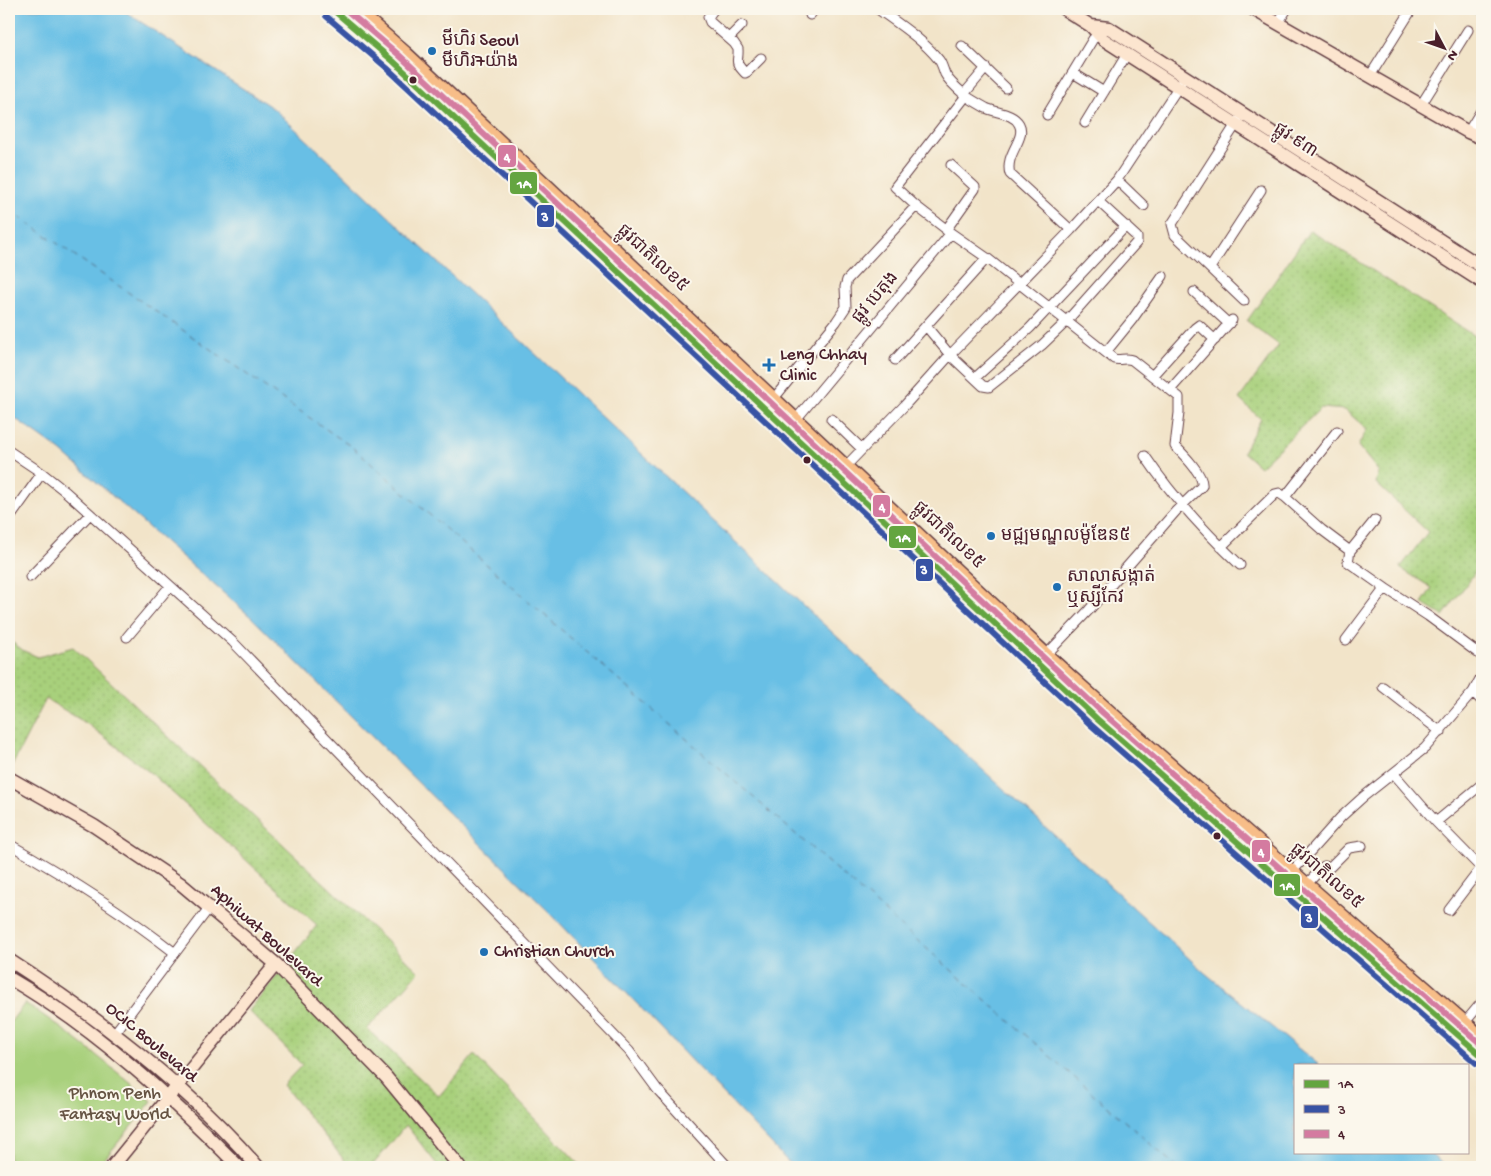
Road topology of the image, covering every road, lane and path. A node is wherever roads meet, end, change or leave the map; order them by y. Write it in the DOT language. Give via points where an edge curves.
graph roads {
  1 [pos="332,9"];
  2 [pos="714,9"];
  3 [pos="878,9"];
  4 [pos="1253,9"];
  5 [pos="1287,9"];
  6 [pos="1412,9"];
  7 [pos="1069,10"];
  8 [pos="357,14"];
  9 [pos="1278,23"];
  10 [pos="742,25"];
  11 [pos="1095,30"];
  12 [pos="1468,30"];
  13 [pos="729,38"];
  14 [pos="962,46"];
  15 [pos="1127,54"];
  16 [pos="761,58"];
  17 [pos="986,68"];
  18 [pos="1073,73"];
  19 [pos="1370,76"];
  20 [pos="1182,82"];
  21 [pos="1006,88"];
  22 [pos="1104,92"];
  23 [pos="965,95"];
  24 [pos="1422,105"];
  25 [pos="1482,109"];
  26 [pos="1047,114"];
  27 [pos="1239,119"];
  28 [pos="1085,123"];
  29 [pos="1468,132"];
  30 [pos="1482,138"];
  31 [pos="951,165"];
  32 [pos="1117,180"];
  33 [pos="1261,190"];
  34 [pos="1098,201"];
  35 [pos="916,206"];
  36 [pos="1144,206"];
  37 [pos="1126,226"];
  38 [pos="1071,230"];
  39 [pos="949,232"];
  40 [pos="987,258"];
  41 [pos="1482,267"];
  42 [pos="1210,268"];
  43 [pos="1163,276"];
  44 [pos="1482,282"];
  45 [pos="1020,284"];
  46 [pos="1194,292"];
  47 [pos="1244,301"];
  48 [pos="1050,307"];
  49 [pos="1067,320"];
  50 [pos="926,326"];
  51 [pos="1215,340"];
  52 [pos="1106,352"];
  53 [pos="950,355"];
  54 [pos="895,360"];
  55 [pos="1152,376"];
  56 [pos="975,378"];
  57 [pos="1170,390"];
  58 [pos="769,404"];
  59 [pos="831,419"];
  60 [pos="791,425"];
  61 [pos="1337,432"];
  62 [pos="862,449"];
  63 [pos="9,451"];
  64 [pos="1145,456"];
  65 [pos="841,472"];
  66 [pos="42,473"];
  67 [pos="1285,497"];
  68 [pos="1182,505"];
  69 [pos="90,514"];
  70 [pos="9,519"];
  71 [pos="1375,520"];
  72 [pos="1221,547"];
  73 [pos="1350,551"];
  74 [pos="1240,564"];
  75 [pos="30,577"];
  76 [pos="170,586"];
  77 [pos="1385,588"];
  78 [pos="126,637"];
  79 [pos="1346,640"];
  80 [pos="1045,656"];
  81 [pos="1482,656"];
  82 [pos="1482,675"];
  83 [pos="1383,687"];
  84 [pos="1474,692"];
  85 [pos="1482,701"];
  86 [pos="1441,732"];
  87 [pos="1394,774"];
  88 [pos="9,778"];
  89 [pos="1482,784"];
  90 [pos="1436,822"];
  91 [pos="9,844"];
  92 [pos="1362,846"];
  93 [pos="1482,868"];
  94 [pos="1287,877"];
  95 [pos="1306,885"];
  96 [pos="209,908"];
  97 [pos="1449,910"];
  98 [pos="175,953"];
  99 [pos="9,960"];
  100 [pos="276,964"];
  101 [pos="9,978"];
  102 [pos="1482,1002"];
  103 [pos="1460,1028"];
  104 [pos="114,1034"];
  105 [pos="1482,1040"];
  106 [pos="1482,1056"];
  107 [pos="178,1087"];
  108 [pos="169,1098"];
  109 [pos="112,1167"];
  110 [pos="239,1167"];
  111 [pos="258,1167"];
  112 [pos="460,1167"];
  113 [pos="728,1167"];
  1 -- 8 [label="highway, ផ្លូវជាតិលេខ៥"];
  2 -- 13 [label="street" via="708,17 710,22"];
  3 -- 23 [label="street" via="921,40 941,62 945,76"];
  4 -- 9 [label="street"];
  5 -- 9 [label="street"];
  6 -- 19 [label="street"];
  7 -- 11 [label="street, ផ្លូវ ៩៣"];
  8 -- 58 [label="highway, ផ្លូវជាតិលេខ៥"];
  9 -- 19 [label="street"];
  10 -- 13 [label="street"];
  11 -- 15 [label="street, ផ្លូវ ៩៣"];
  11 -- 18 [label="street" via="1093,40"];
  11 -- 20 [label="street, ផ្លូវ ៩៣" via="1109,28"];
  12 -- 24 [label="street"];
  13 -- 16 [label="street" via="738,49 736,60 744,73"];
  14 -- 17 [label="street"];
  15 -- 20 [label="street, ផ្លូវ ៩៣"];
  15 -- 22 [label="street"];
  17 -- 21 [label="street"];
  17 -- 23 [label="street"];
  18 -- 22 [label="street"];
  18 -- 26 [label="street"];
  19 -- 24 [label="street"];
  20 -- 27 [label="street, ផ្លូវ ៩៣"];
  20 -- 32 [label="street"];
  22 -- 28 [label="street"];
  23 -- 35 [label="street" via="896,187"];
  23 -- 38 [label="street" via="1018,122 1021,129 1009,159 1010,174"];
  24 -- 29 [label="street"];
  25 -- 29 [label="street"];
  27 -- 41 [label="street, ផ្លូវ ៩៣"];
  27 -- 42 [label="street" via="1172,224 1174,235"];
  27 -- 44 [label="street, ផ្លូវ ៩៣"];
  29 -- 30 [label="street"];
  31 -- 39 [label="street, ផ្លូវ បេតុង" via="975,187"];
  32 -- 34 [label="street"];
  32 -- 36 [label="street"];
  33 -- 42 [label="street"];
  34 -- 37 [label="street"];
  34 -- 38 [label="street"];
  35 -- 39 [label="street"];
  35 -- 58 [label="street" via="847,280 846,307"];
  37 -- 48 [label="street"];
  37 -- 49 [label="street" via="1137,237 1137,242"];
  38 -- 45 [label="street"];
  39 -- 40 [label="street"];
  39 -- 60 [label="street, ផ្លូវ បេតុង"];
  40 -- 45 [label="street"];
  40 -- 50 [label="street"];
  42 -- 47 [label="street"];
  43 -- 52 [label="street"];
  45 -- 48 [label="street"];
  45 -- 53 [label="street"];
  46 -- 51 [label="street" via="1230,322"];
  48 -- 49 [label="street"];
  48 -- 56 [label="street"];
  49 -- 52 [label="street"];
  49 -- 56 [label="street" via="1042,345 989,387"];
  50 -- 53 [label="street"];
  50 -- 54 [label="street"];
  51 -- 55 [label="street" via="1199,325"];
  51 -- 57 [label="street"];
  52 -- 55 [label="street" via="1117,360 1132,360"];
  53 -- 56 [label="street"];
  53 -- 62 [label="street"];
  55 -- 57 [label="street"];
  57 -- 68 [label="street" via="1180,398 1175,446 1203,484"];
  58 -- 60 [label="highway, ផ្លូវជាតិលេខ៥"];
  59 -- 62 [label="street"];
  60 -- 65 [label="highway, ផ្លូវជាតិលេខ៥"];
  61 -- 67 [label="street"];
  62 -- 65 [label="street"];
  63 -- 66 [label="street"];
  64 -- 68 [label="street"];
  65 -- 80 [label="highway, ផ្លូវជាតិលេខ៥"];
  65 -- 94 [label="highway, ផ្លូវជាតិលេខ៥" via="1096,719"];
  66 -- 69 [label="street"];
  66 -- 70 [label="street"];
  67 -- 72 [label="street" via="1275,494"];
  67 -- 73 [label="street"];
  68 -- 72 [label="street"];
  68 -- 80 [label="street"];
  69 -- 75 [label="street"];
  69 -- 76 [label="street"];
  71 -- 73 [label="street"];
  72 -- 74 [label="street"];
  73 -- 77 [label="street" via="1348,562"];
  76 -- 78 [label="street"];
  76 -- 113 [label="street" via="233,642 622,1044 657,1089"];
  77 -- 79 [label="street"];
  77 -- 81 [label="street"];
  80 -- 94 [label="highway, ផ្លូវជាតិលេខ៥"];
  82 -- 84 [label="street"];
  83 -- 86 [label="street"];
  84 -- 85 [label="street"];
  84 -- 86 [label="street"];
  86 -- 87 [label="street"];
  87 -- 90 [label="street"];
  87 -- 94 [label="street" via="1341,818"];
  88 -- 96 [label="street, Aphiwat Boulevard" via="94,826 181,884"];
  89 -- 90 [label="street"];
  90 -- 93 [label="street"];
  91 -- 98 [label="street" via="64,875"];
  92 -- 95 [label="street" via="1349,848 1330,867 1324,866"];
  93 -- 97 [label="street"];
  94 -- 95 [label="highway, ផ្លូវជាតិលេខ៥"];
  94 -- 103 [label="highway, ផ្លូវជាតិលេខ៥"];
  95 -- 103 [label="highway, ផ្លូវជាតិលេខ៥"];
  96 -- 98 [label="street"];
  96 -- 100 [label="street, Aphiwat Boulevard"];
  98 -- 104 [label="street"];
  99 -- 104 [label="street, OCIC Boulevard"];
  100 -- 107 [label="street"];
  100 -- 112 [label="street, Aphiwat Boulevard" via="386,1077"];
  101 -- 108 [label="street, OCIC Boulevard" via="84,1028"];
  102 -- 103 [label="street"];
  103 -- 105 [label="highway, ផ្លូវជាតិលេខ៥"];
  103 -- 106 [label="highway, ផ្លូវជាតិលេខ៥"];
  104 -- 107 [label="street, OCIC Boulevard"];
  107 -- 108 [label="street"];
  107 -- 111 [label="street, OCIC Boulevard"];
  108 -- 109 [label="street"];
  108 -- 110 [label="street, OCIC Boulevard"];
}
